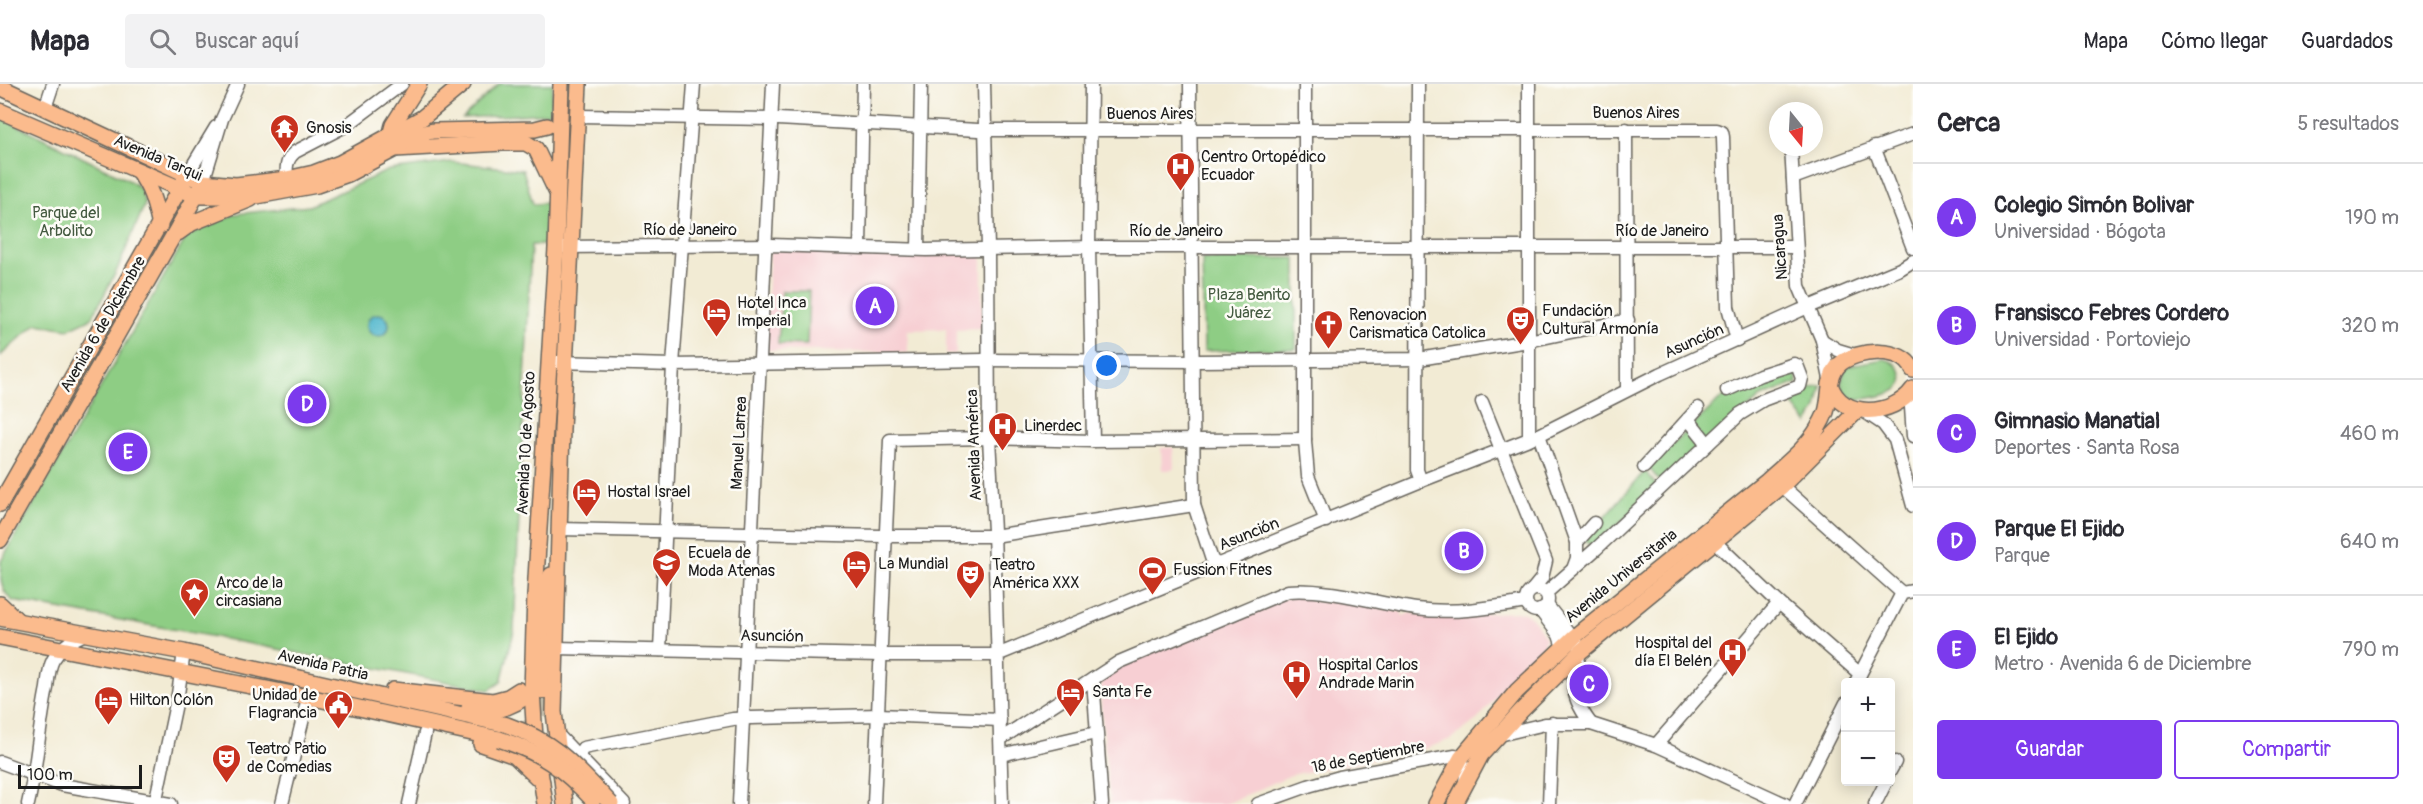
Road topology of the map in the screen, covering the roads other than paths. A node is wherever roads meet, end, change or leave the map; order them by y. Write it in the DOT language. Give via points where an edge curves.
graph roads {
  1 [pos="53,84"];
  2 [pos="238,84"];
  3 [pos="402,84"];
  4 [pos="419,84"];
  5 [pos="463,84"];
  6 [pos="475,84"];
  7 [pos="579,84"];
  8 [pos="693,84"];
  9 [pos="773,84"];
  10 [pos="864,84"];
  11 [pos="921,84"];
  12 [pos="984,84"];
  13 [pos="1091,84"];
  14 [pos="1190,84"];
  15 [pos="1305,84"];
  16 [pos="1418,84"];
  17 [pos="1529,84"];
  18 [pos="0,87"];
  19 [pos="566,88"];
  20 [pos="45,108"];
  21 [pos="0,111"];
  22 [pos="578,116"];
  23 [pos="422,118"];
  24 [pos="222,119"];
  25 [pos="692,119"];
  26 [pos="771,119"];
  27 [pos="863,122"];
  28 [pos="547,126"];
  29 [pos="922,126"];
  30 [pos="1416,129"];
  31 [pos="1626,129"];
  32 [pos="985,130"];
  33 [pos="1092,130"];
  34 [pos="1190,130"];
  35 [pos="1305,130"];
  36 [pos="1528,130"];
  37 [pos="1913,134"];
  38 [pos="393,142"];
  39 [pos="1874,147"];
  40 [pos="1792,156"];
  41 [pos="136,169"];
  42 [pos="187,175"];
  43 [pos="1793,178"];
  44 [pos="287,179"];
  45 [pos="200,189"];
  46 [pos="180,190"];
  47 [pos="257,196"];
  48 [pos="558,196"];
  49 [pos="160,226"];
  50 [pos="171,240"];
  51 [pos="766,245"];
  52 [pos="682,246"];
  53 [pos="556,247"];
  54 [pos="572,247"];
  55 [pos="860,247"];
  56 [pos="1089,247"];
  57 [pos="1416,247"];
  58 [pos="1527,247"];
  59 [pos="1628,247"];
  60 [pos="1726,247"];
  61 [pos="1795,247"];
  62 [pos="1192,248"];
  63 [pos="1305,248"];
  64 [pos="1913,248"];
  65 [pos="918,249"];
  66 [pos="988,249"];
  67 [pos="1913,261"];
  68 [pos="1807,308"];
  69 [pos="1628,320"];
  70 [pos="1737,340"];
  71 [pos="1822,340"];
  72 [pos="1528,341"];
  73 [pos="1913,347"];
  74 [pos="1889,352"];
  75 [pos="1859,356"];
  76 [pos="566,359"];
  77 [pos="1306,359"];
  78 [pos="1419,359"];
  79 [pos="988,360"];
  80 [pos="1193,361"];
  81 [pos="549,362"];
  82 [pos="673,362"];
  83 [pos="759,362"];
  84 [pos="1091,362"];
  85 [pos="1913,370"];
  86 [pos="1830,382"];
  87 [pos="1627,389"];
  88 [pos="1912,389"];
  89 [pos="1727,390"];
  90 [pos="1482,402"];
  91 [pos="1698,408"];
  92 [pos="1860,410"];
  93 [pos="1688,419"];
  94 [pos="1913,436"];
  95 [pos="1534,437"];
  96 [pos="989,438"];
  97 [pos="1305,439"];
  98 [pos="1195,440"];
  99 [pos="1093,441"];
  100 [pos="1708,444"];
  101 [pos="1501,450"];
  102 [pos="1644,467"];
  103 [pos="1421,481"];
  104 [pos="1782,486"];
  105 [pos="0,504"];
  106 [pos="1194,505"];
  107 [pos="1913,506"];
  108 [pos="1326,521"];
  109 [pos="1594,523"];
  110 [pos="559,529"];
  111 [pos="663,530"];
  112 [pos="753,534"];
  113 [pos="885,536"];
  114 [pos="994,536"];
  115 [pos="0,540"];
  116 [pos="1577,542"];
  117 [pos="1715,542"];
  118 [pos="1596,549"];
  119 [pos="538,556"];
  120 [pos="558,559"];
  121 [pos="1217,564"];
  122 [pos="1571,572"];
  123 [pos="1533,589"];
  124 [pos="1910,590"];
  125 [pos="1526,602"];
  126 [pos="1544,603"];
  127 [pos="1779,603"];
  128 [pos="0,604"];
  129 [pos="0,618"];
  130 [pos="18,621"];
  131 [pos="85,634"];
  132 [pos="0,637"];
  133 [pos="1569,642"];
  134 [pos="556,648"];
  135 [pos="62,649"];
  136 [pos="660,650"];
  137 [pos="184,652"];
  138 [pos="747,652"];
  139 [pos="1580,652"];
  140 [pos="880,655"];
  141 [pos="997,655"];
  142 [pos="181,673"];
  143 [pos="1858,678"];
  144 [pos="1093,679"];
  145 [pos="308,680"];
  146 [pos="536,686"];
  147 [pos="316,699"];
  148 [pos="1841,712"];
  149 [pos="879,715"];
  150 [pos="741,718"];
  151 [pos="1000,720"];
  152 [pos="1552,723"];
  153 [pos="1591,724"];
  154 [pos="502,732"];
  155 [pos="426,733"];
  156 [pos="1096,733"];
  157 [pos="557,734"];
  158 [pos="1498,736"];
  159 [pos="1002,738"];
  160 [pos="1656,745"];
  161 [pos="579,755"];
  162 [pos="1001,755"];
  163 [pos="1461,758"];
  164 [pos="0,762"];
  165 [pos="34,776"];
  166 [pos="542,782"];
  167 [pos="1466,783"];
  168 [pos="1884,786"];
  169 [pos="155,802"];
  170 [pos="28,804"];
  171 [pos="171,804"];
  172 [pos="282,804"];
  173 [pos="409,804"];
  174 [pos="545,804"];
  175 [pos="565,804"];
  176 [pos="597,804"];
  177 [pos="611,804"];
  178 [pos="624,804"];
  179 [pos="738,804"];
  180 [pos="874,804"];
  181 [pos="1002,804"];
  182 [pos="1102,804"];
  183 [pos="1258,804"];
  184 [pos="1436,804"];
  185 [pos="1455,804"];
  186 [pos="1550,804"];
  187 [pos="1785,804"];
  188 [pos="1795,804"];
  189 [pos="1875,804"];
  1 -- 20 [label="street"];
  2 -- 24 [label="street, Avenida 6 de Diciembre"];
  3 -- 44 [label="street" via="347,125 288,158"];
  4 -- 38 [label="main road" via="393,125"];
  5 -- 23 [label="main road, Avenida Tarqui"];
  6 -- 23 [label="main road" via="457,102"];
  7 -- 22 [label="main road"];
  8 -- 25 [label="street"];
  9 -- 26 [label="street, Manuel Larrea"];
  10 -- 27 [label="street"];
  11 -- 29 [label="street"];
  12 -- 32 [label="street, Avenida América"];
  13 -- 33 [label="street"];
  14 -- 34 [label="street"];
  15 -- 35 [label="street"];
  16 -- 30 [label="street"];
  17 -- 36 [label="street"];
  18 -- 20 [label="main road, Avenida Tarqui"];
  19 -- 48 [label="main road, Avenida 10 de Agosto"];
  20 -- 42 [label="main road, Avenida Tarqui"];
  21 -- 41 [label="main road, Avenida Tarqui"];
  22 -- 25 [label="street, Buenos Aires"];
  22 -- 54 [label="main road"];
  23 -- 38 [label="main road, Avenida Tarqui"];
  24 -- 42 [label="street, Avenida 6 de Diciembre"];
  24 -- 45 [label="street, Avenida 6 de Diciembre"];
  25 -- 26 [label="street, Buenos Aires"];
  25 -- 52 [label="street"];
  26 -- 27 [label="street, Buenos Aires"];
  26 -- 51 [label="street, Manuel Larrea"];
  27 -- 29 [label="street, Buenos Aires"];
  27 -- 55 [label="street"];
  28 -- 38 [label="main road" via="434,130"];
  29 -- 32 [label="street, Buenos Aires"];
  29 -- 65 [label="street"];
  30 -- 35 [label="street, Buenos Aires"];
  30 -- 36 [label="street, Buenos Aires"];
  30 -- 57 [label="street"];
  31 -- 36 [label="street, Buenos Aires"];
  31 -- 59 [label="street"];
  31 -- 60 [label="street, Buenos Aires" via="1722,132"];
  32 -- 33 [label="street, Buenos Aires"];
  32 -- 66 [label="street, Avenida América"];
  33 -- 34 [label="street, Buenos Aires"];
  33 -- 56 [label="street"];
  34 -- 35 [label="street, Buenos Aires"];
  34 -- 62 [label="street"];
  35 -- 63 [label="street"];
  36 -- 58 [label="street"];
  37 -- 39 [label="street"];
  38 -- 44 [label="main road, Avenida Tarqui" via="340,164"];
  38 -- 47 [label="main road, Avenida Tarqui" via="348,174 317,185"];
  38 -- 48 [label="main road, Avenida Tarqui" via="526,143 536,149"];
  39 -- 43 [label="street"];
  39 -- 64 [label="street"];
  40 -- 43 [label="street, Nicaragua"];
  41 -- 46 [label="main road, Avenida Tarqui"];
  41 -- 49 [label="main road" via="149,186"];
  42 -- 45 [label="main road, Avenida Tarqui"];
  42 -- 46 [label="main road, Avenida 6 de Diciembre"];
  43 -- 61 [label="street, Nicaragua"];
  44 -- 45 [label="main road, Avenida Tarqui"];
  45 -- 46 [label="main road, Avenida Tarqui"];
  45 -- 47 [label="main road, Avenida Tarqui"];
  45 -- 50 [label="main road, Avenida 6 de Diciembre"];
  46 -- 49 [label="main road, Avenida 6 de Diciembre"];
  47 -- 50 [label="main road" via="192,223"];
  48 -- 53 [label="main road, Avenida 10 de Agosto"];
  49 -- 105 [label="main road, Avenida 6 de Diciembre"];
  50 -- 115 [label="main road, Avenida 6 de Diciembre"];
  51 -- 52 [label="street, Río de Janeiro"];
  51 -- 55 [label="street, Río de Janeiro"];
  51 -- 83 [label="street, Manuel Larrea"];
  52 -- 54 [label="street, Río de Janeiro"];
  52 -- 82 [label="street"];
  53 -- 54 [label="street, Río de Janeiro"];
  53 -- 81 [label="main road, Avenida 10 de Agosto"];
  54 -- 76 [label="main road"];
  55 -- 65 [label="street, Río de Janeiro"];
  56 -- 62 [label="street, Río de Janeiro"];
  56 -- 66 [label="street, Río de Janeiro"];
  56 -- 84 [label="street"];
  57 -- 58 [label="street, Río de Janeiro"];
  57 -- 63 [label="street, Río de Janeiro"];
  57 -- 78 [label="street"];
  58 -- 59 [label="street, Río de Janeiro"];
  58 -- 72 [label="street"];
  59 -- 60 [label="street, Río de Janeiro"];
  59 -- 69 [label="street"];
  60 -- 61 [label="street, Río de Janeiro"];
  60 -- 70 [label="street" via="1728,307"];
  61 -- 68 [label="street, Nicaragua" via="1799,286"];
  62 -- 63 [label="street, Río de Janeiro"];
  62 -- 80 [label="street"];
  63 -- 77 [label="street"];
  65 -- 66 [label="street, Río de Janeiro"];
  66 -- 79 [label="street, Avenida América"];
  67 -- 68 [label="street, Asunción"];
  68 -- 70 [label="street, Asunción"];
  68 -- 71 [label="street, Nicaragua"];
  69 -- 72 [label="street"];
  69 -- 87 [label="street"];
  70 -- 87 [label="street, Asunción"];
  71 -- 75 [label="street"];
  71 -- 86 [label="street, Nicaragua"];
  72 -- 78 [label="street"];
  72 -- 95 [label="street"];
  73 -- 74 [label="main road"];
  74 -- 75 [label="main road"];
  74 -- 85 [label="main road" via="1904,357"];
  75 -- 86 [label="main road" via="1839,364"];
  76 -- 81 [label="street"];
  76 -- 82 [label="street"];
  76 -- 110 [label="main road"];
  77 -- 78 [label="street"];
  77 -- 80 [label="street"];
  77 -- 97 [label="street"];
  78 -- 103 [label="street" via="1417,470"];
  79 -- 83 [label="street"];
  79 -- 84 [label="street"];
  79 -- 96 [label="street, Avenida América"];
  80 -- 84 [label="street"];
  80 -- 98 [label="street"];
  81 -- 119 [label="main road, Avenida 10 de Agosto"];
  82 -- 83 [label="street"];
  82 -- 111 [label="street"];
  83 -- 112 [label="street, Manuel Larrea"];
  84 -- 99 [label="street"];
  86 -- 92 [label="main road" via="1838,400"];
  86 -- 133 [label="main road, Avenida Universitaria" via="1826,411 1817,430 1797,453"];
  87 -- 95 [label="street, Asunción"];
  88 -- 92 [label="main road" via="1893,404"];
  88 -- 94 [label="street"];
  89 -- 100 [label="street" via="1794,364 1802,378 1800,386 1740,414"];
  90 -- 101 [label="street"];
  91 -- 93 [label="street"];
  92 -- 104 [label="main road, Avenida Universitaria"];
  92 -- 107 [label="street" via="1883,423 1895,440"];
  93 -- 100 [label="street"];
  93 -- 102 [label="street"];
  95 -- 101 [label="street, Asunción"];
  95 -- 116 [label="street"];
  96 -- 99 [label="street"];
  96 -- 113 [label="street" via="890,440"];
  96 -- 114 [label="street, Avenida América"];
  97 -- 98 [label="street"];
  97 -- 108 [label="street" via="1308,476"];
  98 -- 99 [label="street"];
  98 -- 106 [label="street"];
  100 -- 118 [label="street"];
  101 -- 103 [label="street, Asunción"];
  101 -- 123 [label="street" via="1546,561 1542,578"];
  103 -- 108 [label="street, Asunción"];
  104 -- 117 [label="main road, Avenida Universitaria"];
  104 -- 124 [label="street"];
  106 -- 114 [label="street"];
  106 -- 121 [label="street" via="1212,560"];
  108 -- 121 [label="street, Asunción"];
  109 -- 116 [label="street"];
  110 -- 111 [label="street"];
  110 -- 120 [label="main road"];
  111 -- 112 [label="street"];
  111 -- 136 [label="street"];
  112 -- 113 [label="street"];
  112 -- 138 [label="street, Manuel Larrea"];
  113 -- 114 [label="street"];
  113 -- 140 [label="street"];
  114 -- 141 [label="street, Avenida América"];
  116 -- 118 [label="street"];
  116 -- 122 [label="street" via="1577,558"];
  117 -- 127 [label="street"];
  117 -- 139 [label="main road, Avenida Universitaria"];
  118 -- 122 [label="street"];
  119 -- 120 [label="main road"];
  119 -- 146 [label="main road, Avenida 10 de Agosto"];
  120 -- 134 [label="main road"];
  120 -- 146 [label="main road" via="548,581"];
  121 -- 141 [label="street, Asunción"];
  122 -- 126 [label="street"];
  123 -- 125 [label="street"];
  123 -- 126 [label="street" via="1540,589"];
  124 -- 143 [label="street"];
  125 -- 126 [label="street" via="1533,610"];
  125 -- 144 [label="street" via="1445,611 1314,591 1288,591 1119,662"];
  126 -- 133 [label="street"];
  127 -- 143 [label="street"];
  127 -- 160 [label="street"];
  128 -- 130 [label="main road"];
  129 -- 130 [label="main road, Avenida Patria"];
  130 -- 131 [label="main road, Avenida Patria"];
  131 -- 135 [label="street"];
  131 -- 137 [label="main road, Avenida Patria"];
  132 -- 135 [label="main road, Avenida Patria"];
  133 -- 139 [label="street"];
  133 -- 163 [label="main road, Avenida Universitaria" via="1517,691"];
  134 -- 136 [label="street, Asunción"];
  134 -- 157 [label="main road"];
  135 -- 142 [label="main road, Avenida Patria"];
  135 -- 165 [label="street" via="52,661"];
  136 -- 138 [label="street, Asunción"];
  137 -- 142 [label="street"];
  137 -- 145 [label="main road, Avenida Patria"];
  138 -- 140 [label="street, Asunción"];
  138 -- 150 [label="street, Manuel Larrea"];
  139 -- 153 [label="street" via="1574,687 1580,709"];
  139 -- 158 [label="main road, Avenida Universitaria"];
  140 -- 141 [label="street, Asunción"];
  140 -- 149 [label="street"];
  141 -- 151 [label="street, Avenida América"];
  142 -- 147 [label="main road, Avenida Patria"];
  142 -- 169 [label="street"];
  144 -- 156 [label="street"];
  144 -- 159 [label="street"];
  145 -- 146 [label="main road" via="393,690 479,710 501,710 514,705"];
  145 -- 154 [label="main road, Avenida Patria"];
  146 -- 166 [label="main road, Avenida 10 de Agosto" via="535,738"];
  147 -- 154 [label="main road, Avenida Patria"];
  147 -- 155 [label="main road" via="334,710"];
  147 -- 172 [label="street"];
  148 -- 188 [label="street"];
  149 -- 150 [label="street"];
  149 -- 151 [label="street"];
  149 -- 180 [label="street"];
  150 -- 161 [label="street" via="583,748"];
  150 -- 179 [label="street, Manuel Larrea"];
  151 -- 159 [label="street, Avenida América"];
  152 -- 153 [label="street"];
  152 -- 158 [label="street"];
  152 -- 186 [label="street"];
  153 -- 160 [label="street"];
  154 -- 176 [label="main road, Avenida Patria, bridge" via="558,766"];
  154 -- 177 [label="main road, Avenida Patria, bridge" via="533,735 551,745"];
  155 -- 166 [label="main road" via="476,742 506,753 527,765"];
  155 -- 173 [label="street"];
  156 -- 162 [label="street"];
  156 -- 182 [label="street"];
  157 -- 161 [label="street"];
  157 -- 175 [label="main road"];
  158 -- 167 [label="main road, Avenida Universitaria" via="1481,755"];
  159 -- 162 [label="street, Avenida América"];
  160 -- 187 [label="street"];
  161 -- 178 [label="street"];
  162 -- 181 [label="street, Avenida América"];
  163 -- 167 [label="street"];
  163 -- 183 [label="street, 18 de Septiembre" via="1340,777"];
  163 -- 184 [label="main road, Avenida Universitaria"];
  164 -- 165 [label="street"];
  165 -- 169 [label="street"];
  165 -- 170 [label="street"];
  166 -- 174 [label="main road, Avenida 10 de Agosto"];
  167 -- 185 [label="main road, Avenida Universitaria"];
  168 -- 189 [label="street"];
  169 -- 171 [label="street"];
}
